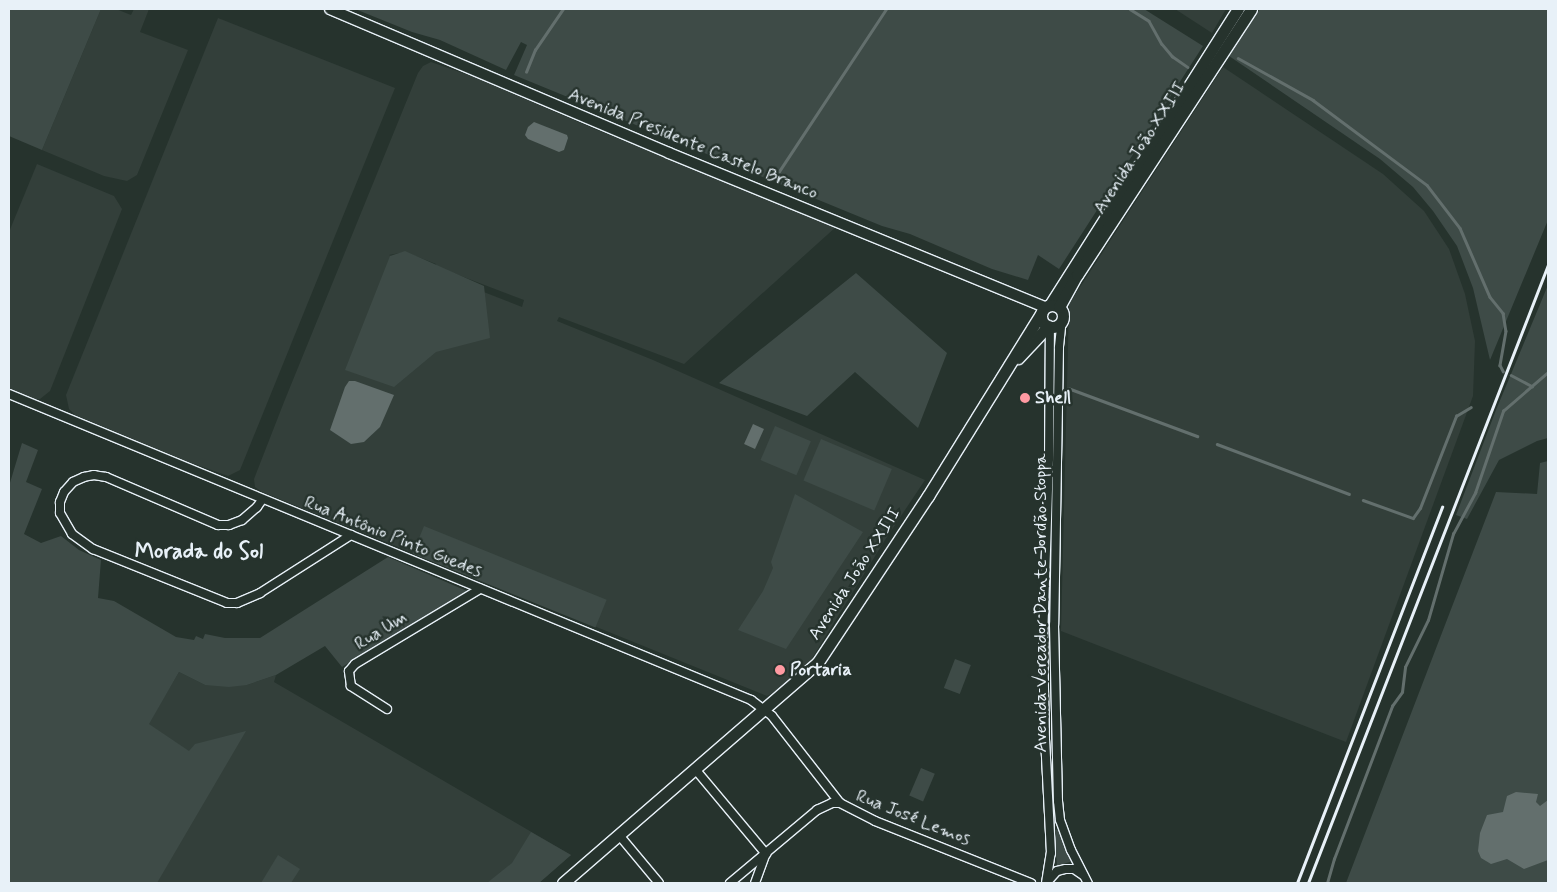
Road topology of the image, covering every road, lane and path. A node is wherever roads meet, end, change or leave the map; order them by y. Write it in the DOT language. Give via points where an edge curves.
graph roads {
  1 [pos="330,9"];
  2 [pos="1238,9"];
  3 [pos="1251,9"];
  4 [pos="1051,310"];
  5 [pos="1049,326"];
  6 [pos="1005,372"];
  7 [pos="9,394"];
  8 [pos="262,500"];
  9 [pos="350,535"];
  10 [pos="480,589"];
  11 [pos="387,709"];
  12 [pos="765,710"];
  13 [pos="695,769"];
  14 [pos="840,804"];
  15 [pos="619,835"];
  16 [pos="766,854"];
  17 [pos="1088,882"];
  18 [pos="563,883"];
  19 [pos="659,883"];
  20 [pos="730,883"];
  21 [pos="756,883"];
  22 [pos="1031,883"];
  23 [pos="1046,883"];
  1 -- 4 [label="street, Avenida Presidente Castelo Branco"];
  2 -- 4 [label="main road, Avenida João XXIII"];
  3 -- 4 [label="main road, Avenida João XXIII"];
  4 -- 5 [label="main road" via="1041,320"];
  4 -- 5 [label="main road, Avenida João XXIII" via="1058,325"];
  4 -- 6 [label="main road, Avenida João XXIII"];
  4 -- 17 [label="street, Avenida Vereador Dante Jordão Stoppa" via="1059,348 1055,744 1060,820 1070,850"];
  5 -- 6 [label="main road, Avenida João XXIII"];
  5 -- 23 [label="street, Avenida Vereador Dante Jordão Stoppa" via="1049,459 1043,640 1051,852"];
  6 -- 12 [label="main road, Avenida João XXIII" via="827,651"];
  7 -- 8 [label="street, Rua Antônio Pinto Guedes"];
  8 -- 9 [label="street, Rua Antônio Pinto Guedes"];
  8 -- 9 [label="street" via="242,520 218,525 106,477 94,475 73,482 64,492 60,513 72,534 93,549 226,603 237,603 260,593"];
  9 -- 10 [label="street, Rua Antônio Pinto Guedes"];
  10 -- 11 [label="street, Rua Um" via="355,664 349,671 351,686"];
  10 -- 12 [label="street, Rua Antônio Pinto Guedes" via="751,700"];
  12 -- 13 [label="main road, Avenida João XXIII"];
  12 -- 14 [label="street, Rua José Lemos"];
  13 -- 15 [label="main road, Avenida João XXIII"];
  13 -- 16 [label="street"];
  14 -- 16 [label="street" via="832,803 817,810"];
  14 -- 22 [label="street, Rua José Lemos"];
  15 -- 18 [label="main road, Avenida João XXIII"];
  15 -- 19 [label="street"];
  16 -- 20 [label="street"];
  16 -- 21 [label="street"];
  17 -- 23 [label="street, Avenida Vereador Dante Jordão Stoppa" via="1082,873 1066,869 1057,871"];
}
